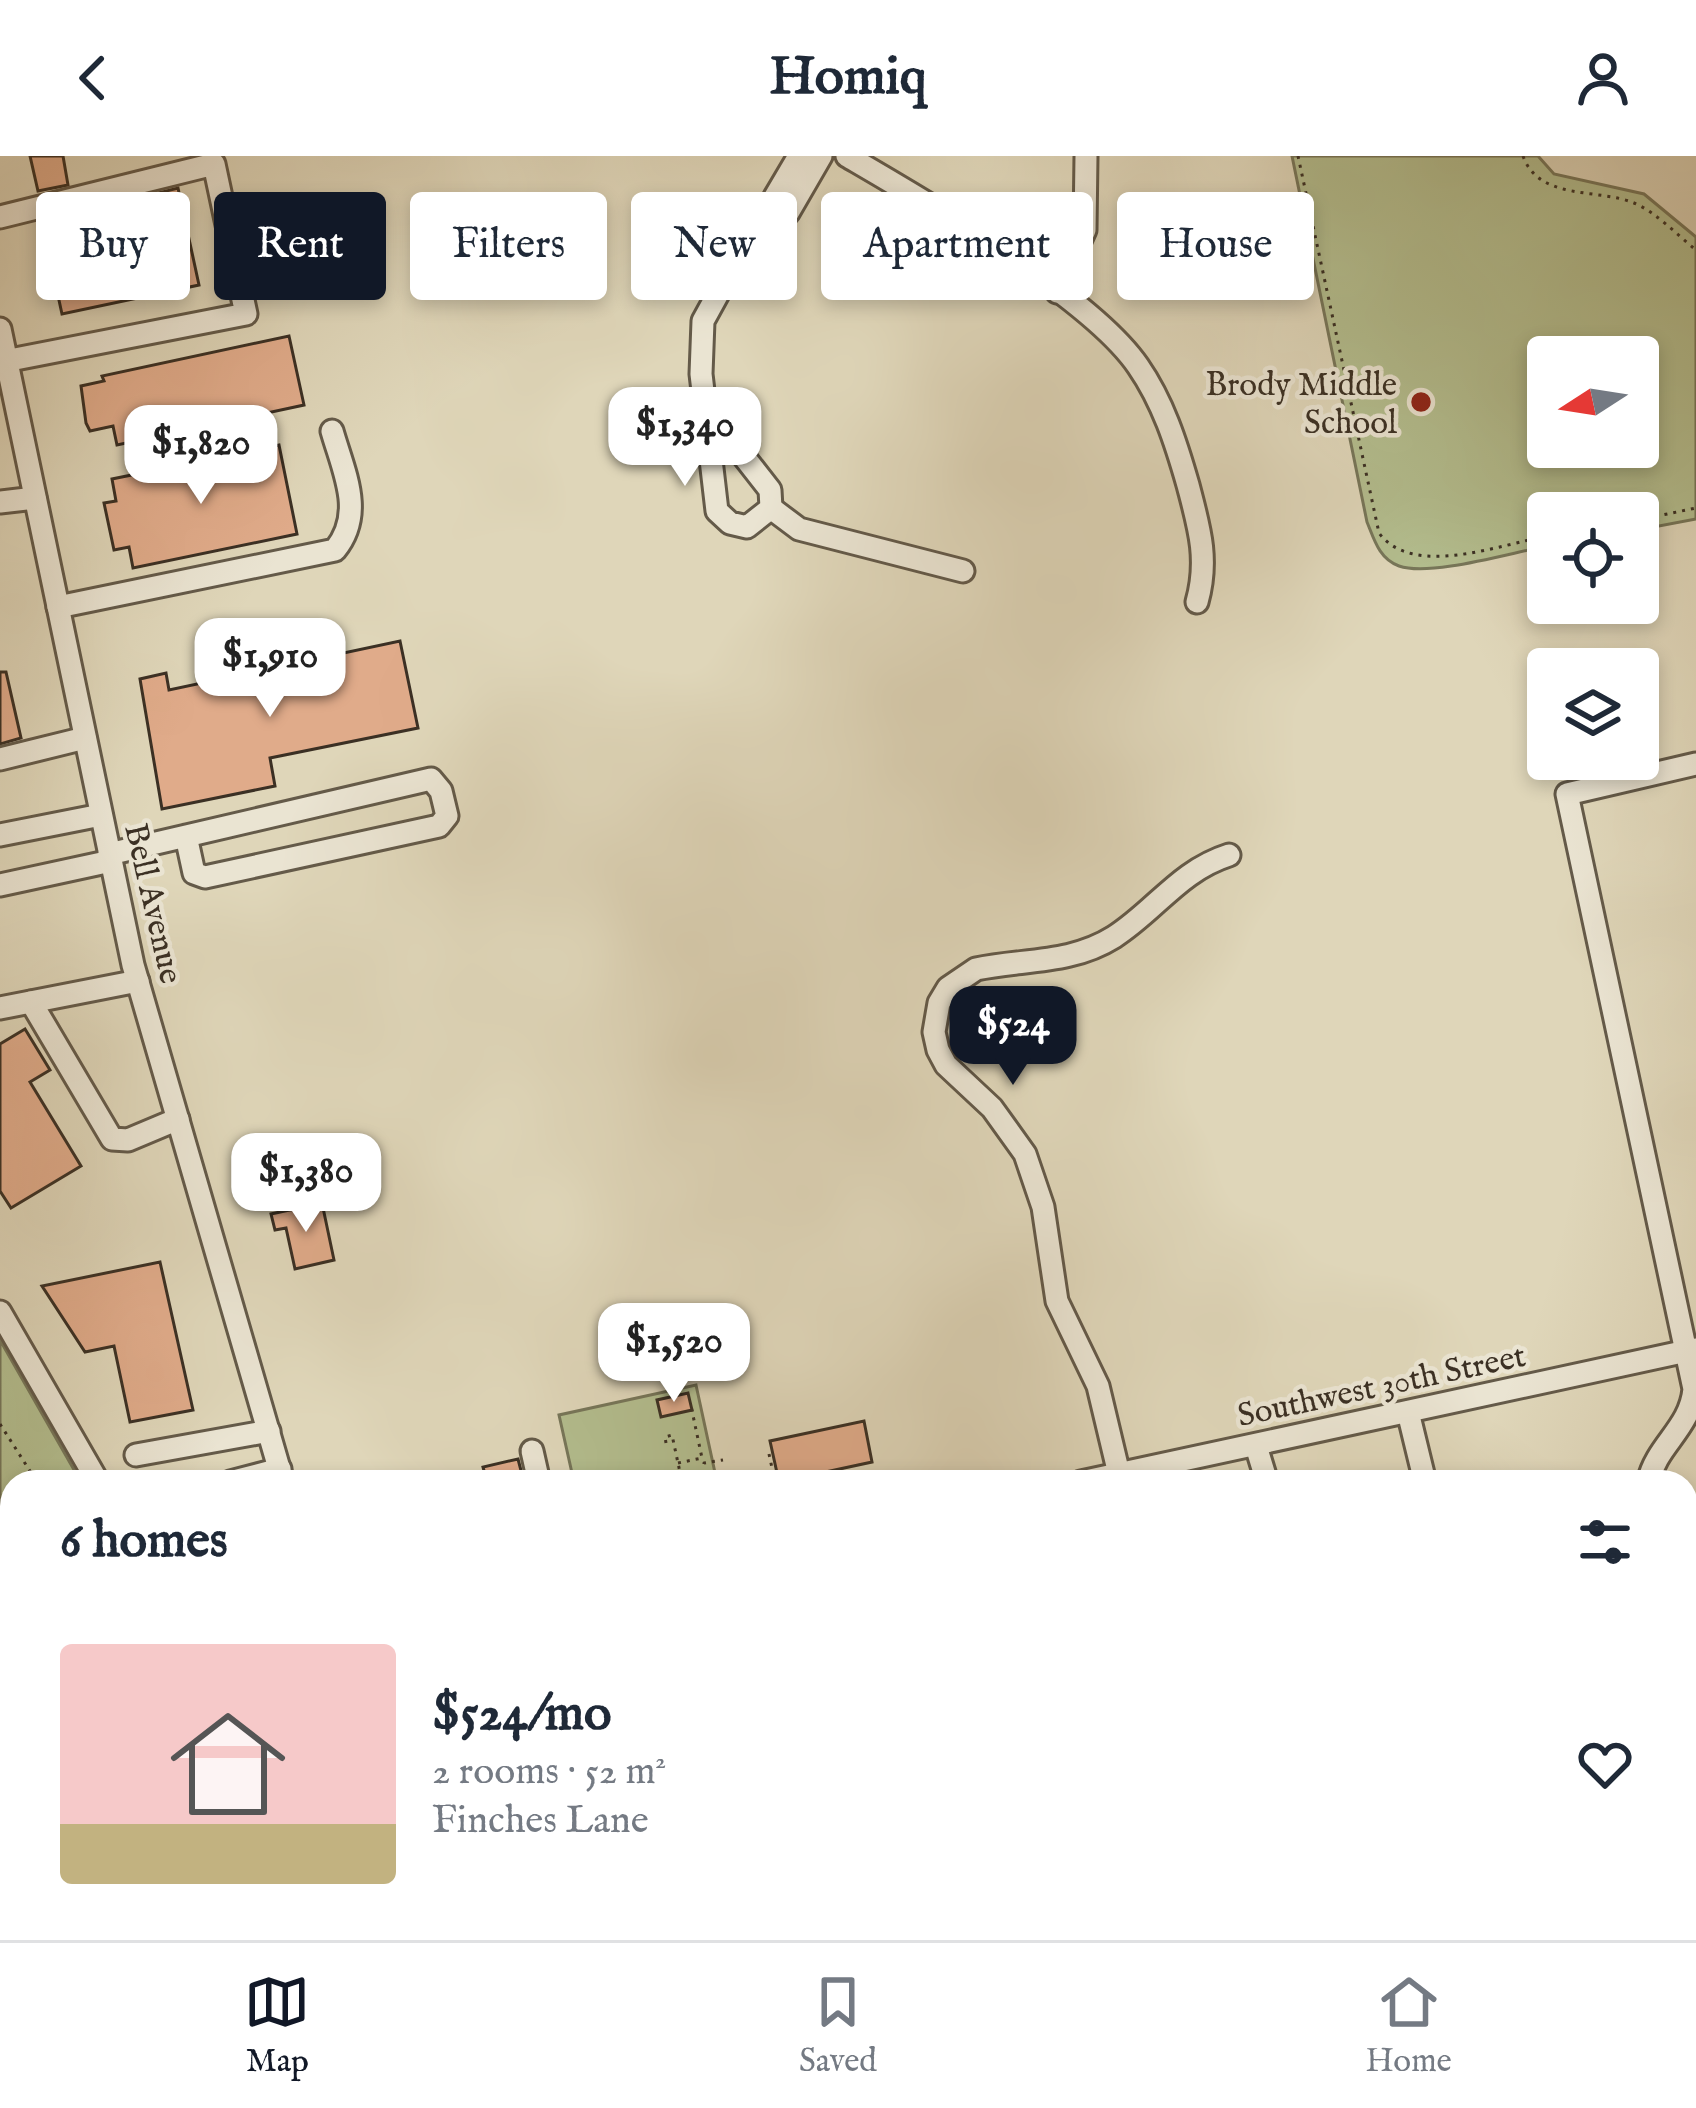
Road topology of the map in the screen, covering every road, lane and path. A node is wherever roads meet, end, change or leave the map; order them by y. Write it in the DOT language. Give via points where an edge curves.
graph roads {
  1 [pos="800,156"];
  2 [pos="821,156"];
  3 [pos="847,156"];
  4 [pos="1086,156"];
  5 [pos="1298,156"];
  6 [pos="1523,156"];
  7 [pos="778,192"];
  8 [pos="903,192"];
  9 [pos="1086,192"];
  10 [pos="797,197"];
  11 [pos="0,217"];
  12 [pos="1696,250"];
  13 [pos="711,300"];
  14 [pos="1068,300"];
  15 [pos="0,329"];
  16 [pos="4,363"];
  17 [pos="709,412"];
  18 [pos="332,431"];
  19 [pos="35,498"];
  20 [pos="0,502"];
  21 [pos="770,508"];
  22 [pos="1696,508"];
  23 [pos="1659,516"];
  24 [pos="1527,539"];
  25 [pos="963,571"];
  26 [pos="1196,602"];
  27 [pos="58,607"];
  28 [pos="85,738"];
  29 [pos="0,759"];
  30 [pos="1696,764"];
  31 [pos="101,814"];
  32 [pos="0,835"];
  33 [pos="186,836"];
  34 [pos="1229,855"];
  35 [pos="110,858"];
  36 [pos="0,885"];
  37 [pos="137,981"];
  38 [pos="31,1002"];
  39 [pos="0,1008"];
  40 [pos="178,1119"];
  41 [pos="0,1312"];
  42 [pos="1691,1350"];
  43 [pos="691,1406"];
  44 [pos="1408,1412"];
  45 [pos="0,1424"];
  46 [pos="269,1431"];
  47 [pos="665,1437"];
  48 [pos="1256,1446"];
  49 [pos="532,1450"];
  50 [pos="769,1454"];
  51 [pos="136,1455"];
  52 [pos="723,1460"];
  53 [pos="703,1461"];
  54 [pos="678,1463"];
  55 [pos="29,1470"];
  56 [pos="91,1470"];
  57 [pos="280,1470"];
  58 [pos="536,1470"];
  59 [pos="680,1470"];
  60 [pos="702,1470"];
  61 [pos="774,1470"];
  62 [pos="1118,1470"];
  63 [pos="1139,1470"];
  64 [pos="1263,1470"];
  65 [pos="1422,1470"];
  66 [pos="1652,1470"];
  1 -- 7 [label="street"];
  2 -- 10 [label="street"];
  3 -- 8 [label="street"];
  4 -- 9 [label="street"];
  5 -- 24 [label="path" via="1379,532 1397,551 1425,556"];
  6 -- 12 [label="path" via="1552,186 1631,202"];
  11 -- 16 [label="street" via="214,164 246,314"];
  13 -- 17 [label="street" via="701,374"];
  14 -- 26 [label="street" via="1123,346 1166,416 1204,544"];
  15 -- 16 [label="street, Bell Avenue"];
  16 -- 19 [label="street, Bell Avenue"];
  17 -- 21 [label="street" via="770,490"];
  17 -- 21 [label="street" via="717,511 747,527"];
  18 -- 27 [label="street" via="353,506 351,530 335,550"];
  19 -- 20 [label="street"];
  19 -- 27 [label="street, Bell Avenue"];
  21 -- 25 [label="street" via="799,529"];
  22 -- 23 [label="path"];
  27 -- 28 [label="street, Bell Avenue"];
  28 -- 29 [label="street"];
  28 -- 31 [label="street, Bell Avenue"];
  30 -- 42 [label="street" via="1567,794"];
  31 -- 32 [label="street"];
  31 -- 35 [label="street, Bell Avenue"];
  33 -- 33 [label="street" via="431,779 447,816 439,826 205,877 194,873"];
  33 -- 35 [label="street"];
  34 -- 62 [label="street" via="1187,873 1090,950 960,977 935,1017 946,1065 1010,1130 1037,1182 1058,1301 1098,1386"];
  35 -- 36 [label="street"];
  35 -- 37 [label="street, Bell Avenue"];
  37 -- 38 [label="street"];
  37 -- 40 [label="street, Bell Avenue"];
  38 -- 39 [label="street"];
  38 -- 40 [label="street" via="112,1138 128,1140"];
  40 -- 46 [label="street, Bell Avenue"];
  41 -- 56 [label="street"];
  42 -- 44 [label="street, Southwest 30th Street"];
  42 -- 66 [label="street" via="1691,1412"];
  43 -- 53 [label="path"];
  44 -- 48 [label="street, Southwest 30th Street"];
  44 -- 65 [label="street"];
  45 -- 55 [label="path"];
  46 -- 51 [label="street"];
  46 -- 57 [label="street, Bell Avenue"];
  47 -- 54 [label="path" via="672,1436"];
  48 -- 63 [label="street, Southwest 30th Street"];
  48 -- 64 [label="street"];
  49 -- 58 [label="street"];
  50 -- 61 [label="path"];
  52 -- 53 [label="path"];
  53 -- 54 [label="path"];
  53 -- 60 [label="path"];
  54 -- 59 [label="path"];
}
